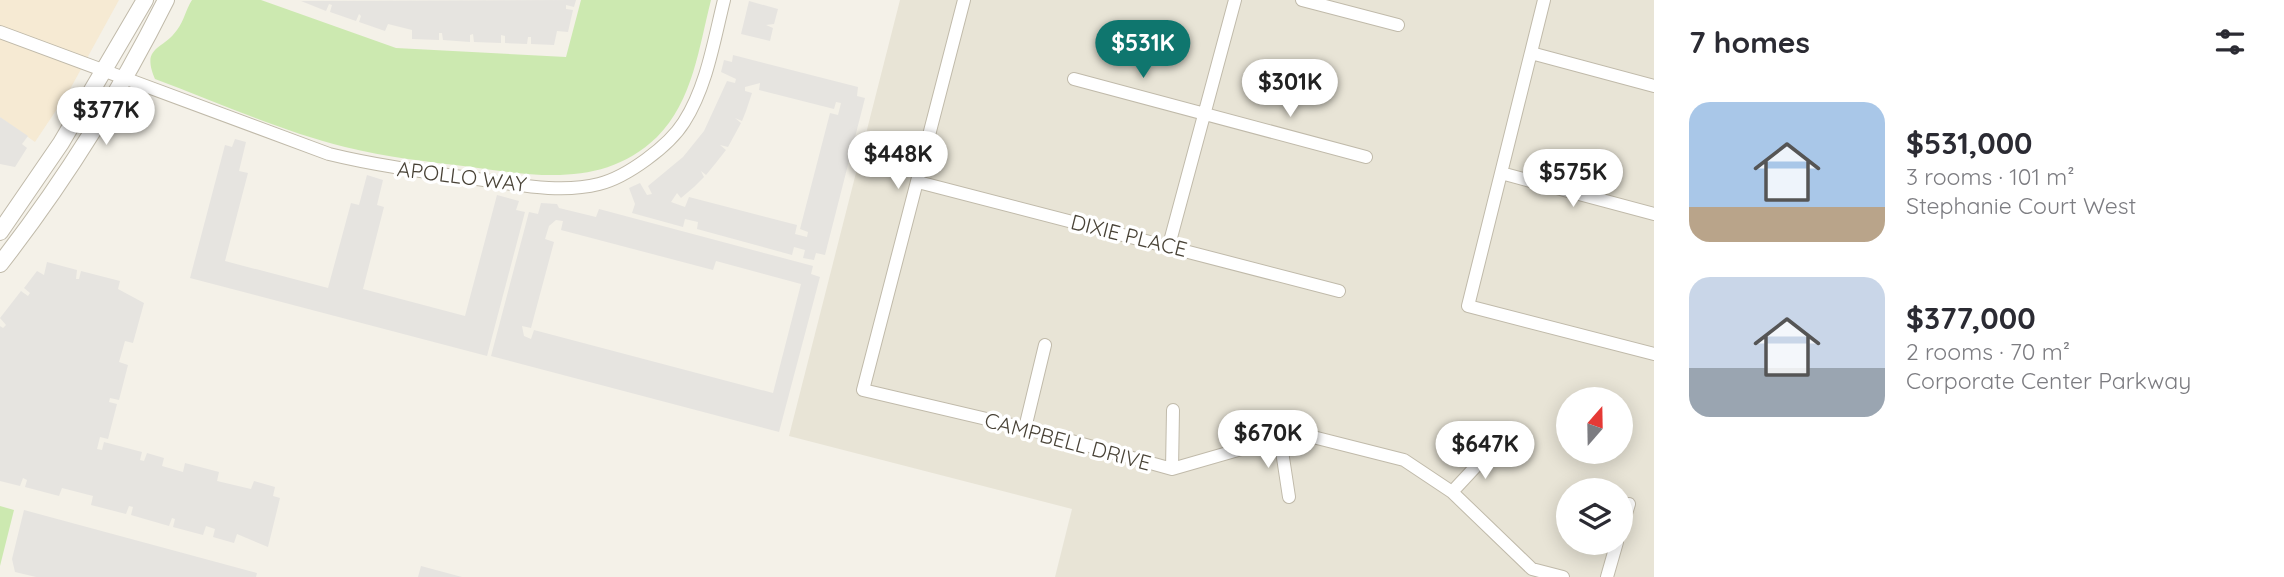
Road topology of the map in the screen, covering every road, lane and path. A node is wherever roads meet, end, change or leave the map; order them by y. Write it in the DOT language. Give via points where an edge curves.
graph roads {
  1 [pos="145,0"];
  2 [pos="166,0"];
  3 [pos="724,0"];
  4 [pos="964,0"];
  5 [pos="1235,0"];
  6 [pos="1302,0"];
  7 [pos="1544,0"];
  8 [pos="1398,24"];
  9 [pos="0,32"];
  10 [pos="1531,53"];
  11 [pos="105,72"];
  12 [pos="125,79"];
  13 [pos="1074,79"];
  14 [pos="1654,86"];
  15 [pos="1205,113"];
  16 [pos="1366,158"];
  17 [pos="1501,173"];
  18 [pos="918,182"];
  19 [pos="1654,214"];
  20 [pos="0,232"];
  21 [pos="1169,245"];
  22 [pos="0,264"];
  23 [pos="1339,291"];
  24 [pos="1045,345"];
  25 [pos="1654,354"];
  26 [pos="1173,410"];
  27 [pos="1025,428"];
  28 [pos="1280,438"];
  29 [pos="1493,448"];
  30 [pos="1172,469"];
  31 [pos="1452,492"];
  32 [pos="1289,497"];
  33 [pos="1614,555"];
  34 [pos="1563,577"];
  35 [pos="1607,577"];
  1 -- 11 [label="street"];
  2 -- 12 [label="street"];
  3 -- 12 [label="street, APOLLO WAY" via="708,63 684,121 651,156 601,184 581,187 517,185 377,166 292,142"];
  4 -- 18 [label="street"];
  5 -- 15 [label="street"];
  6 -- 8 [label="street"];
  7 -- 10 [label="street"];
  9 -- 11 [label="street, APOLLO WAY"];
  10 -- 14 [label="street"];
  10 -- 17 [label="street"];
  11 -- 12 [label="street, APOLLO WAY"];
  11 -- 20 [label="street"];
  12 -- 22 [label="street" via="44,207"];
  13 -- 15 [label="street"];
  15 -- 16 [label="street"];
  15 -- 21 [label="street"];
  17 -- 19 [label="street"];
  17 -- 25 [label="street" via="1468,306"];
  18 -- 21 [label="street, DIXIE PLACE"];
  18 -- 27 [label="street, CAMPBELL DRIVE" via="863,390"];
  21 -- 23 [label="street, DIXIE PLACE"];
  24 -- 27 [label="street"];
  26 -- 30 [label="street"];
  27 -- 30 [label="street, CAMPBELL DRIVE"];
  28 -- 30 [label="street, CAMPBELL DRIVE"];
  28 -- 31 [label="street, CAMPBELL DRIVE" via="1313,437 1404,460"];
  28 -- 32 [label="street"];
  29 -- 31 [label="street"];
  31 -- 34 [label="street, CAMPBELL DRIVE" via="1532,569"];
  33 -- 35 [label="street"];
}
